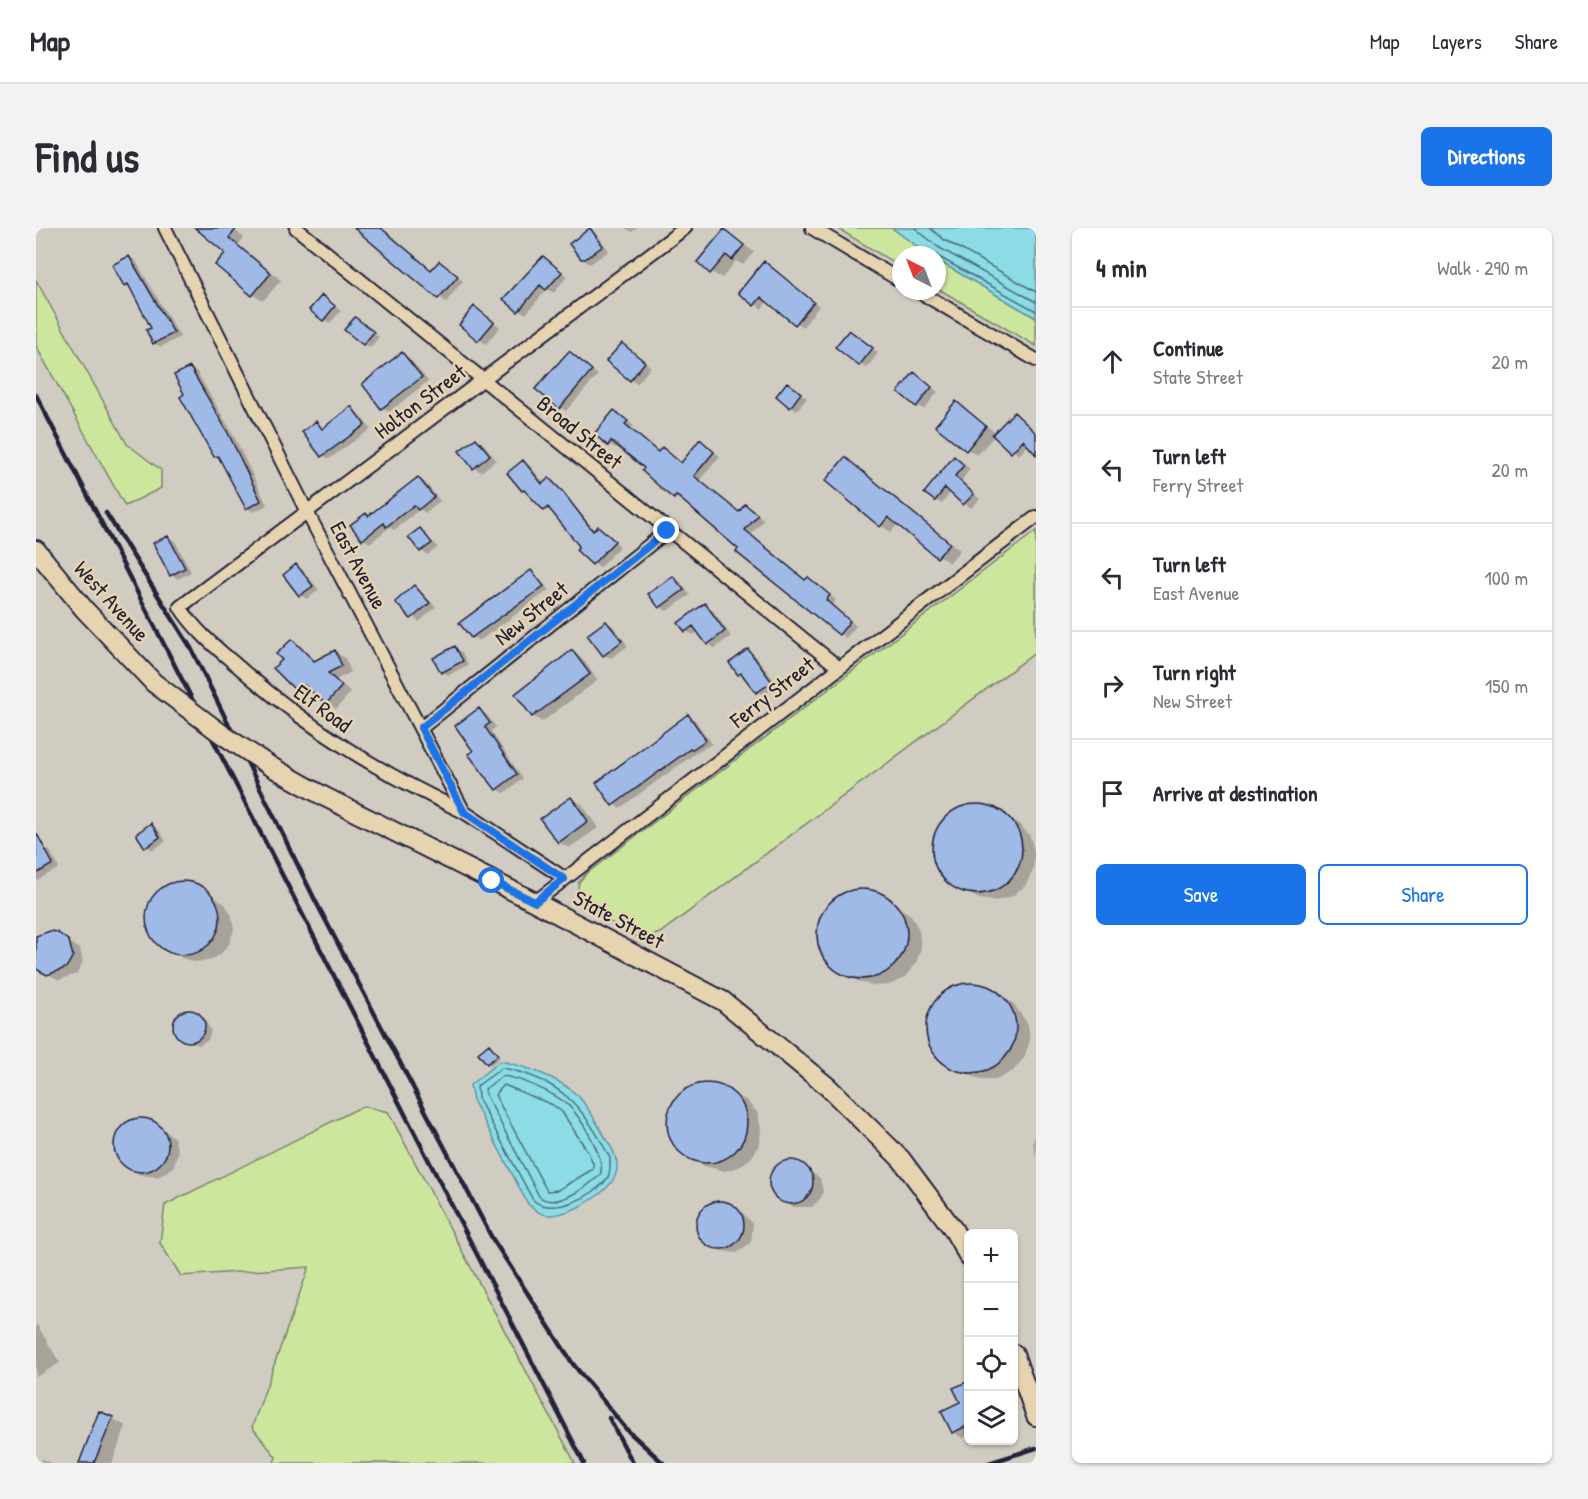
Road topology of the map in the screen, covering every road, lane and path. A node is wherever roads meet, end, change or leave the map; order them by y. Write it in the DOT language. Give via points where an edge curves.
graph roads {
  1 [pos="165,228"];
  2 [pos="296,228"];
  3 [pos="685,228"];
  4 [pos="812,228"];
  5 [pos="892,276"];
  6 [pos="933,300"];
  7 [pos="1036,360"];
  8 [pos="483,380"];
  9 [pos="307,512"];
  10 [pos="1036,517"];
  11 [pos="667,531"];
  12 [pos="36,550"];
  13 [pos="180,607"];
  14 [pos="838,667"];
  15 [pos="154,683"];
  16 [pos="421,728"];
  17 [pos="464,812"];
  18 [pos="564,879"];
  19 [pos="535,902"];
  20 [pos="964,1248"];
  21 [pos="1018,1365"];
  22 [pos="1036,1416"];
  1 -- 9 [label="street, East Avenue"];
  2 -- 8 [label="street, Broad Street"];
  3 -- 8 [label="street, Holton Street"];
  4 -- 5 [label="street"];
  6 -- 7 [label="street"];
  8 -- 9 [label="street, Holton Street"];
  8 -- 11 [label="street, Broad Street"];
  9 -- 13 [label="street, Holton Street"];
  9 -- 16 [label="street, East Avenue"];
  10 -- 14 [label="street, Ferry Street"];
  11 -- 14 [label="street, Broad Street"];
  11 -- 16 [label="street, New Street"];
  12 -- 15 [label="street, West Avenue" via="84,609"];
  13 -- 17 [label="street, Elf Road" via="197,630 299,718 348,752"];
  14 -- 18 [label="street, Ferry Street"];
  15 -- 19 [label="street, State Street, bridge" via="270,766"];
  16 -- 17 [label="street, East Avenue"];
  17 -- 18 [label="street, East Avenue"];
  18 -- 19 [label="street, Ferry Street"];
  19 -- 20 [label="street, State Street" via="723,1001 828,1086 901,1159"];
  21 -- 22 [label="street"];
}
